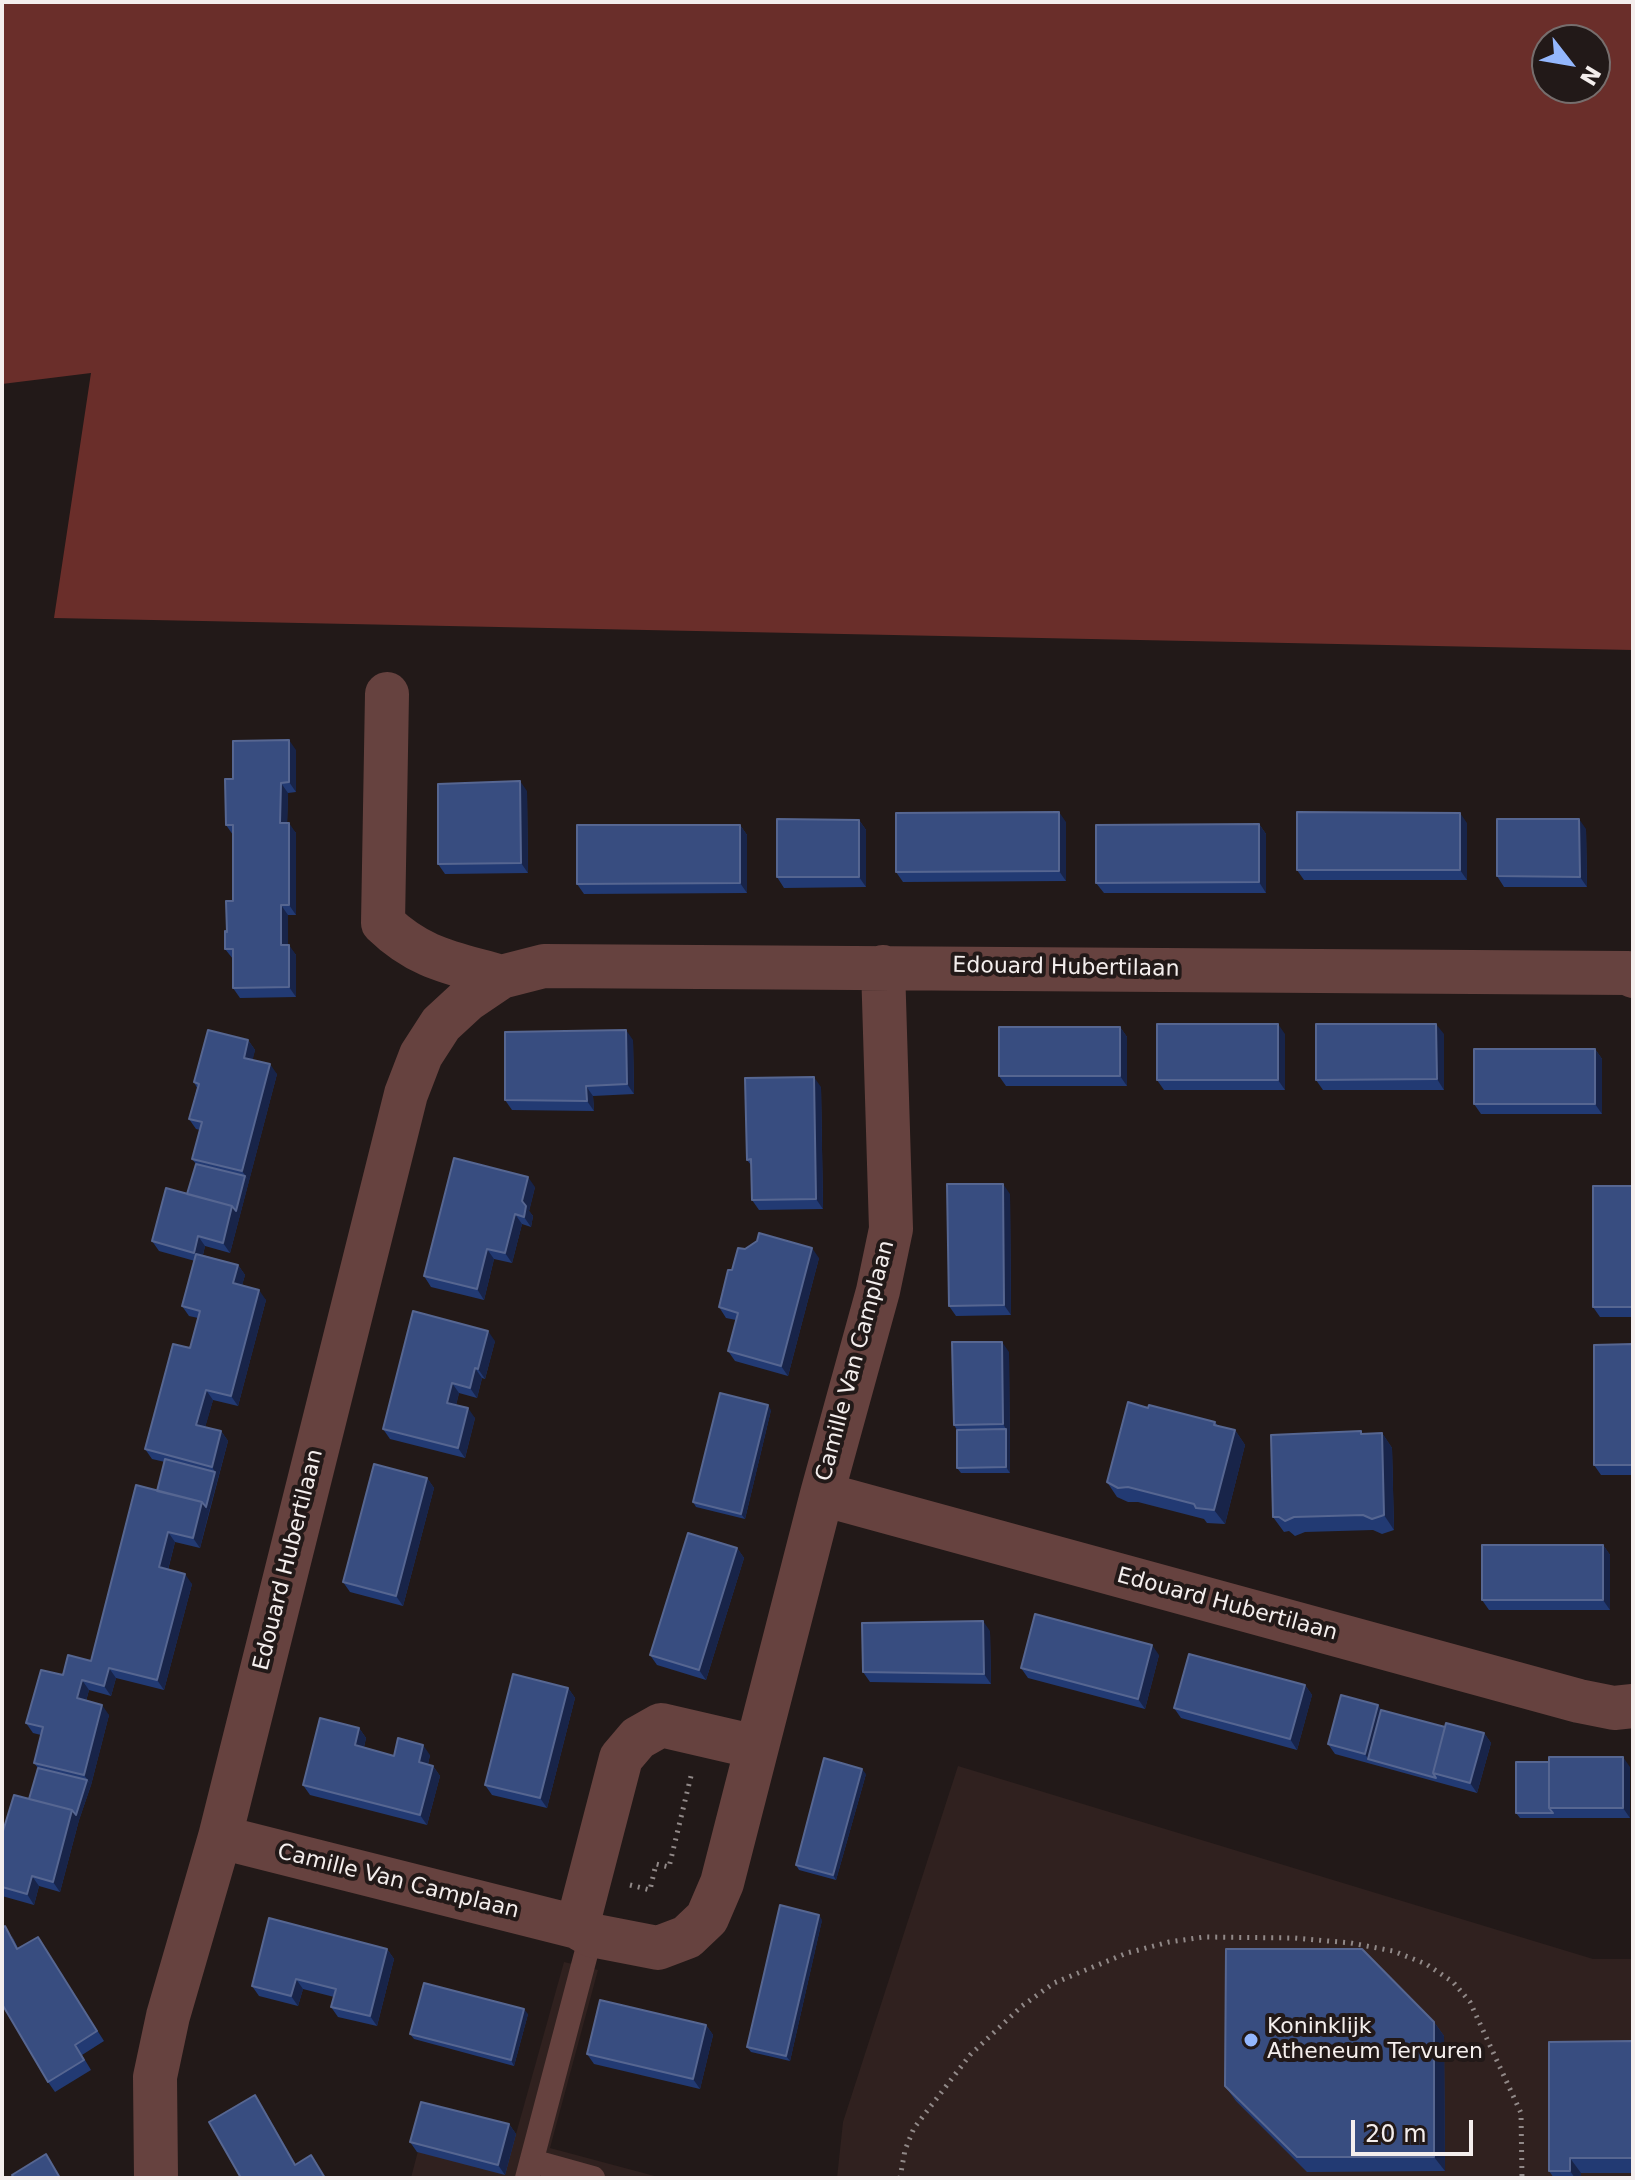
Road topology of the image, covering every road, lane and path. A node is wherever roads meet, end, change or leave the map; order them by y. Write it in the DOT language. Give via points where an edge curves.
graph roads {
  1 [pos="387,694"];
  2 [pos="883,967"];
  3 [pos="1633,976"];
  4 [pos="501,977"];
  5 [pos="822,1494"];
  6 [pos="1633,1706"];
  7 [pos="702,1733"];
  8 [pos="756,1747"];
  9 [pos="220,1837"];
  10 [pos="589,1875"];
  11 [pos="584,1931"];
  12 [pos="529,2170"];
  13 [pos="156,2178"];
  14 [pos="593,2178"];
  15 [pos="900,2178"];
  16 [pos="1522,2178"];
  1 -- 4 [label="street" via="383,923 421,953"];
  2 -- 3 [label="street, Edouard Hubertilaan"];
  2 -- 4 [label="street, Edouard Hubertilaan" via="544,966"];
  2 -- 5 [label="street, Camille Van Camplaan" via="891,1229"];
  4 -- 9 [label="street, Edouard Hubertilaan" via="441,1024 421,1055 406,1094"];
  5 -- 6 [label="street, Edouard Hubertilaan" via="1579,1701"];
  5 -- 8 [label="street, Camille Van Camplaan"];
  7 -- 8 [label="street"];
  7 -- 10 [label="street" via="661,1725 638,1738 621,1758"];
  7 -- 10 [label="path" via="669,1867 656,1864 650,1890"];
  8 -- 11 [label="street, Camille Van Camplaan" via="722,1883 707,1918 687,1937 658,1948"];
  9 -- 11 [label="street, Camille Van Camplaan"];
  9 -- 13 [label="street, Edouard Hubertilaan" via="155,2077"];
  10 -- 11 [label="street"];
  11 -- 12 [label="lane"];
  12 -- 14 [label="lane"];
  15 -- 16 [label="path" via="905,2150 922,2118 970,2055 1022,2006 1054,1983 1127,1953 1217,1937 1351,1943 1426,1964 1453,1982 1470,2002 1521,2113"];
}
